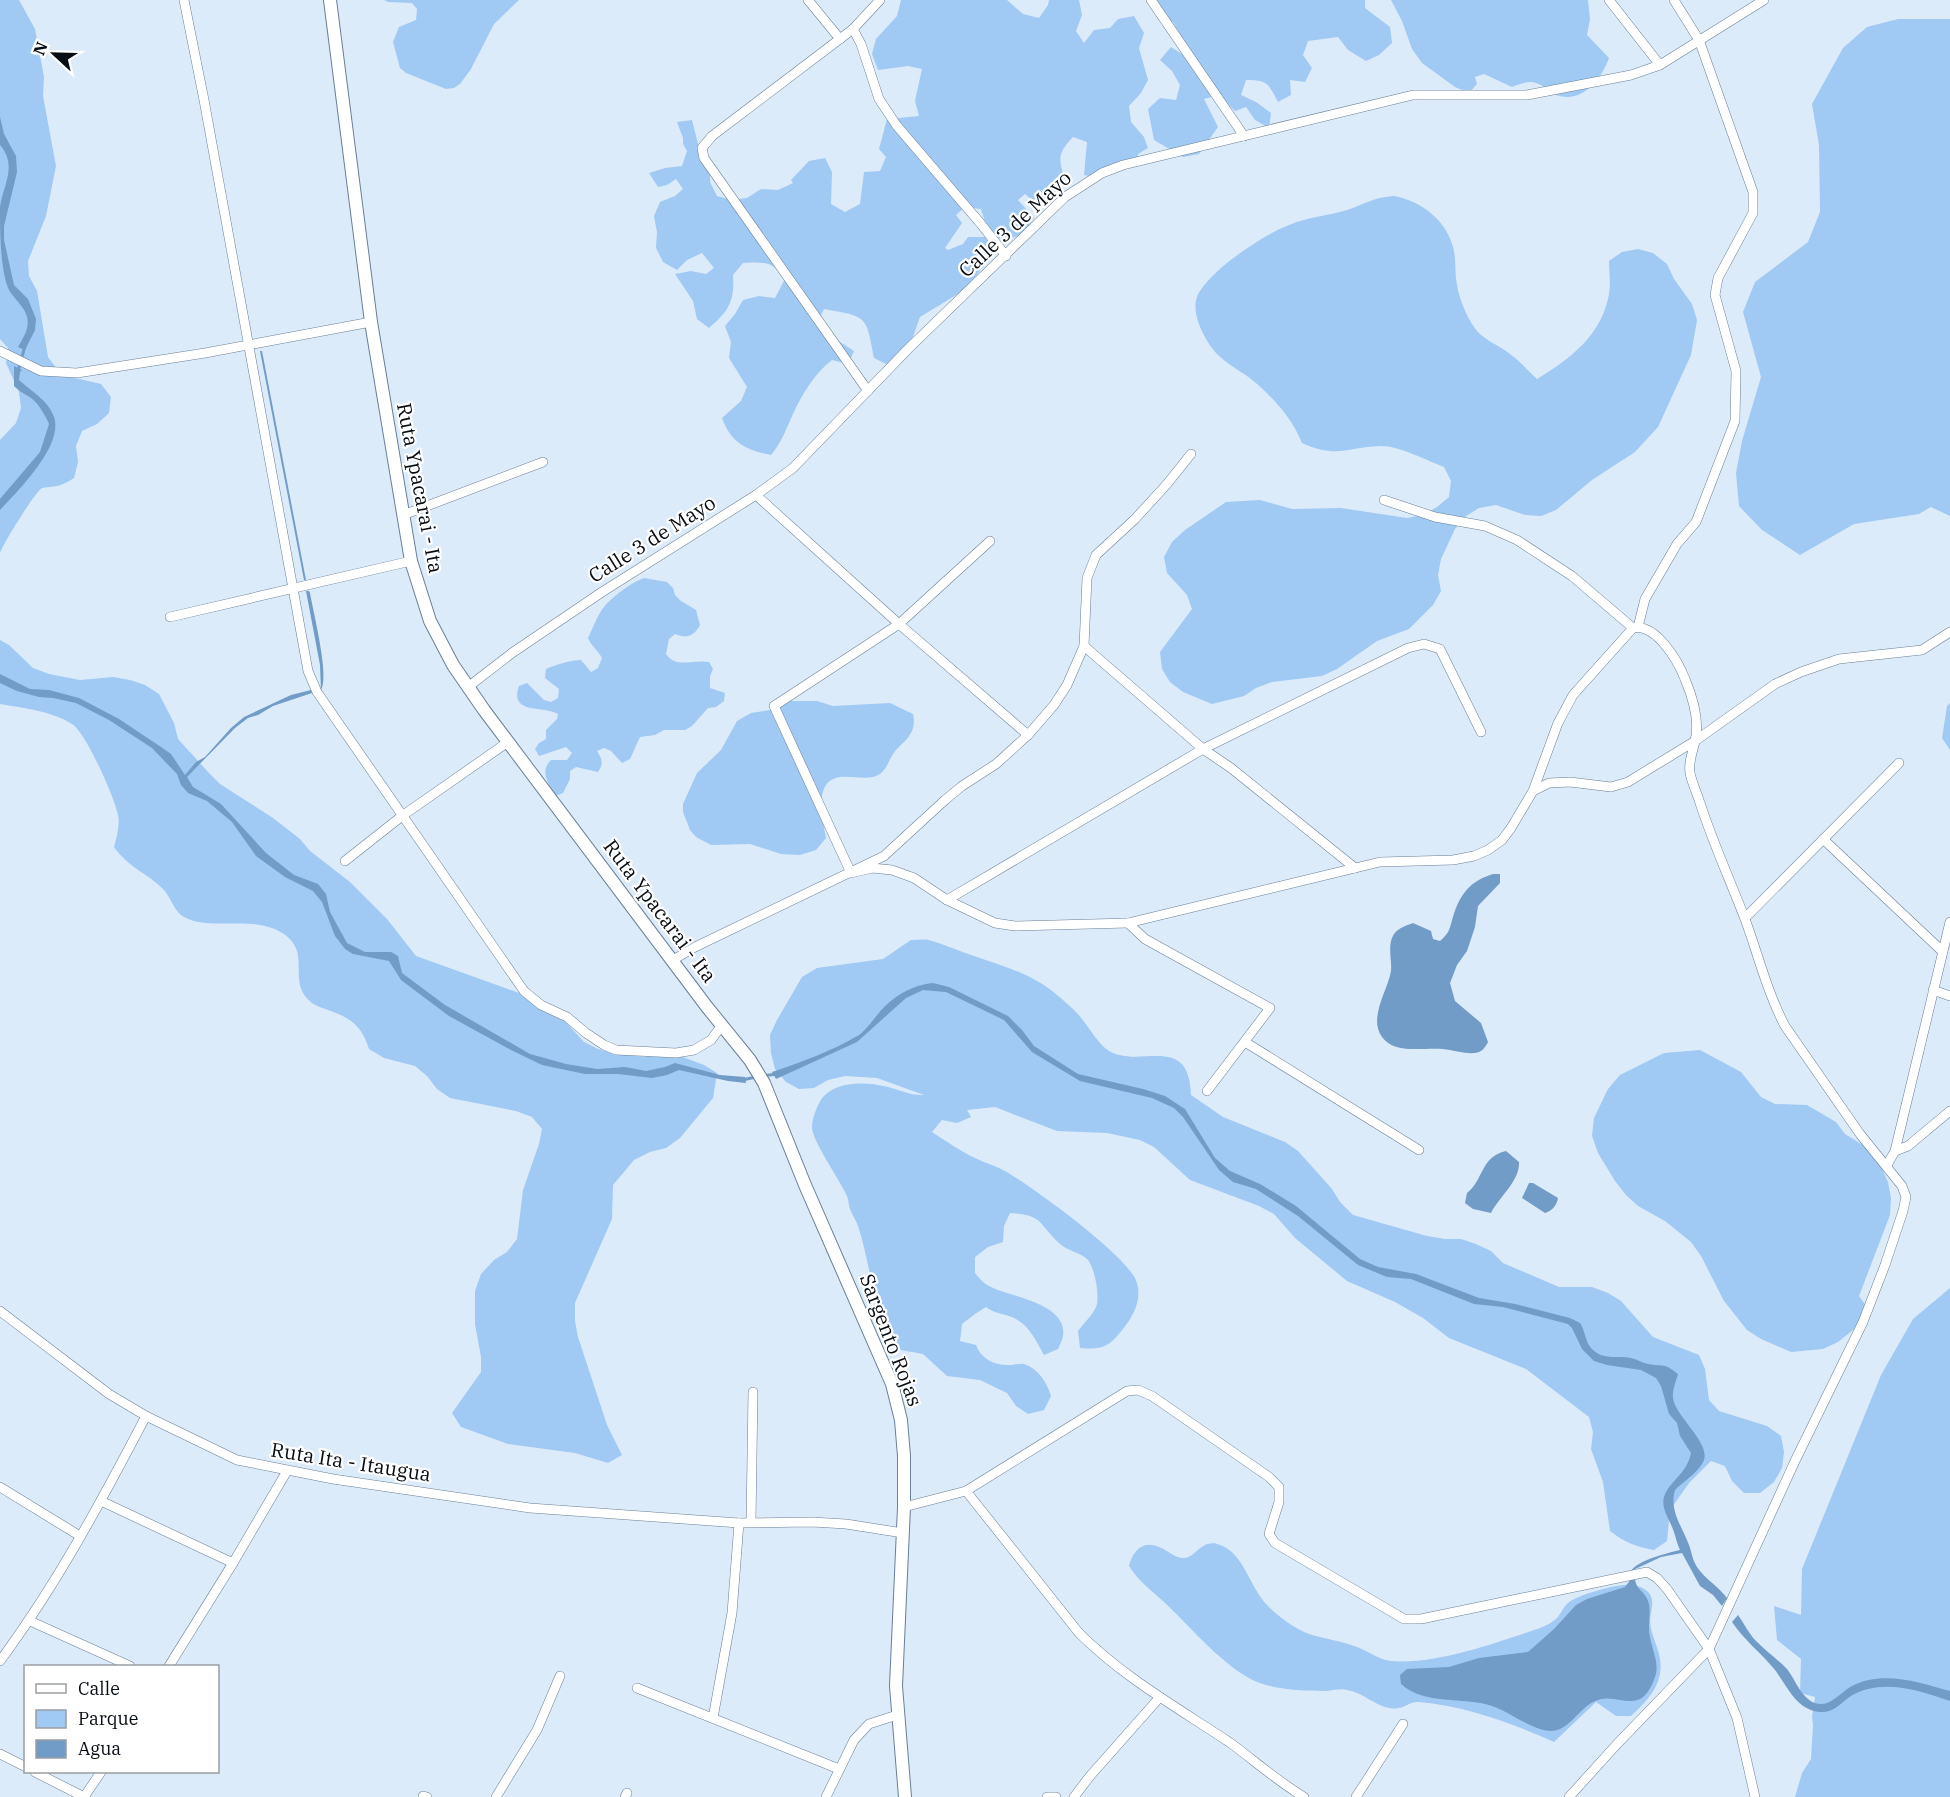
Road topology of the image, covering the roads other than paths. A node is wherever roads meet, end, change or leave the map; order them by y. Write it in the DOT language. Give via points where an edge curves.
graph roads {
  1 [pos="183,0"];
  2 [pos="330,0"];
  3 [pos="808,0"];
  4 [pos="880,0"];
  5 [pos="1151,0"];
  6 [pos="1609,0"];
  7 [pos="1674,0"];
  8 [pos="1764,0"];
  9 [pos="853,29"];
  10 [pos="840,39"];
  11 [pos="1699,40"];
  12 [pos="1660,65"];
  13 [pos="1244,136"];
  14 [pos="1006,256"];
  15 [pos="371,322"];
  16 [pos="249,345"];
  17 [pos="0,351"];
  18 [pos="868,391"];
  19 [pos="1191,454"];
  20 [pos="543,462"];
  21 [pos="756,495"];
  22 [pos="1383,500"];
  23 [pos="403,515"];
  24 [pos="990,541"];
  25 [pos="411,561"];
  26 [pos="293,589"];
  27 [pos="170,617"];
  28 [pos="900,624"];
  29 [pos="1636,628"];
  30 [pos="1950,632"];
  31 [pos="1083,646"];
  32 [pos="468,687"];
  33 [pos="1481,732"];
  34 [pos="1028,735"];
  35 [pos="1695,741"];
  36 [pos="508,742"];
  37 [pos="1203,749"];
  38 [pos="1899,763"];
  39 [pos="1533,791"];
  40 [pos="402,816"];
  41 [pos="1823,839"];
  42 [pos="345,861"];
  43 [pos="1355,868"];
  44 [pos="851,873"];
  45 [pos="947,900"];
  46 [pos="1745,918"];
  47 [pos="1950,922"];
  48 [pos="1128,923"];
  49 [pos="1942,951"];
  50 [pos="673,960"];
  51 [pos="1933,990"];
  52 [pos="1950,996"];
  53 [pos="722,1025"];
  54 [pos="1245,1042"];
  55 [pos="750,1060"];
  56 [pos="1207,1091"];
  57 [pos="1950,1111"];
  58 [pos="1419,1150"];
  59 [pos="1895,1151"];
  60 [pos="1887,1165"];
  61 [pos="0,1311"];
  62 [pos="753,1392"];
  63 [pos="146,1416"];
  64 [pos="286,1472"];
  65 [pos="0,1487"];
  66 [pos="966,1491"];
  67 [pos="101,1501"];
  68 [pos="904,1507"];
  69 [pos="751,1521"];
  70 [pos="739,1523"];
  71 [pos="903,1533"];
  72 [pos="80,1536"];
  73 [pos="233,1563"];
  74 [pos="30,1621"];
  75 [pos="1709,1649"];
  76 [pos="0,1661"];
  77 [pos="128,1665"];
  78 [pos="170,1665"];
  79 [pos="560,1676"];
  80 [pos="637,1688"];
  81 [pos="1160,1697"];
  82 [pos="897,1715"];
  83 [pos="713,1718"];
  84 [pos="1403,1724"];
  85 [pos="0,1754"];
  86 [pos="24,1766"];
  87 [pos="839,1768"];
  88 [pos="37,1773"];
  89 [pos="100,1773"];
  90 [pos="84,1797"];
  91 [pos="496,1797"];
  92 [pos="826,1797"];
  93 [pos="905,1797"];
  94 [pos="1047,1797"];
  95 [pos="1056,1797"];
  96 [pos="1074,1797"];
  97 [pos="1304,1797"];
  98 [pos="1356,1797"];
  99 [pos="1569,1797"];
  100 [pos="1755,1797"];
  1 -- 16 [label="street"];
  2 -- 15 [label="street, Ruta Ypacarai - Ita"];
  3 -- 10 [label="street"];
  4 -- 9 [label="street"];
  5 -- 13 [label="street"];
  6 -- 12 [label="street"];
  7 -- 11 [label="street"];
  8 -- 11 [label="street, Calle 3 de Mayo"];
  9 -- 10 [label="street"];
  9 -- 14 [label="street" via="879,99 897,126"];
  10 -- 18 [label="street" via="712,136 702,148 704,158"];
  11 -- 12 [label="street, Calle 3 de Mayo"];
  11 -- 29 [label="street" via="1753,192 1753,213 1718,278 1715,295 1736,371 1737,409 1732,433 1696,522 1677,544 1645,599"];
  12 -- 13 [label="street, Calle 3 de Mayo" via="1632,75 1527,95 1413,95"];
  13 -- 14 [label="street, Calle 3 de Mayo" via="1102,172 1065,197"];
  14 -- 18 [label="street, Calle 3 de Mayo"];
  15 -- 16 [label="street"];
  15 -- 23 [label="street, Ruta Ypacarai - Ita"];
  16 -- 17 [label="street" via="77,373 40,371"];
  16 -- 26 [label="street"];
  18 -- 21 [label="street, Calle 3 de Mayo" via="793,468"];
  19 -- 31 [label="street" via="1135,519 1096,555 1087,578"];
  20 -- 23 [label="street"];
  21 -- 28 [label="street"];
  21 -- 32 [label="street, Calle 3 de Mayo" via="620,580"];
  22 -- 29 [label="street" via="1435,517 1485,526 1517,540 1572,576"];
  23 -- 25 [label="street, Ruta Ypacarai - Ita"];
  24 -- 28 [label="street"];
  25 -- 26 [label="street"];
  25 -- 32 [label="street, Ruta Ypacarai - Ita" via="430,621"];
  26 -- 27 [label="street"];
  26 -- 40 [label="street" via="315,690"];
  28 -- 34 [label="street"];
  28 -- 44 [label="street" via="774,706"];
  29 -- 35 [label="street" via="1655,634 1684,675 1697,723"];
  29 -- 39 [label="street" via="1573,695 1558,723"];
  30 -- 35 [label="street" via="1922,650 1839,659 1802,672 1775,684"];
  31 -- 34 [label="street" via="1067,686"];
  31 -- 37 [label="street"];
  32 -- 36 [label="street, Ruta Ypacarai - Ita"];
  33 -- 37 [label="street" via="1440,649 1424,644 1408,648"];
  34 -- 44 [label="street" via="996,764 945,800 891,850"];
  35 -- 39 [label="street" via="1628,782 1611,787 1549,783"];
  35 -- 46 [label="street" via="1690,773"];
  36 -- 40 [label="street"];
  36 -- 50 [label="street, Ruta Ypacarai - Ita"];
  37 -- 43 [label="street"];
  37 -- 45 [label="street"];
  38 -- 41 [label="street"];
  39 -- 43 [label="street" via="1502,840 1488,850 1453,860 1380,862"];
  40 -- 42 [label="street"];
  40 -- 53 [label="street" via="524,991 541,1005 567,1017 586,1034 616,1050 694,1050 711,1040"];
  41 -- 46 [label="street"];
  41 -- 49 [label="street"];
  43 -- 48 [label="street"];
  44 -- 45 [label="street" via="872,868 892,870 914,878"];
  44 -- 50 [label="street"];
  45 -- 48 [label="street" via="995,923 1015,926"];
  46 -- 60 [label="street" via="1785,1026 1860,1134"];
  47 -- 49 [label="street"];
  48 -- 54 [label="street" via="1146,939 1270,1008"];
  49 -- 51 [label="street"];
  50 -- 53 [label="street, Ruta Ypacarai - Ita"];
  51 -- 52 [label="street"];
  51 -- 59 [label="street"];
  53 -- 55 [label="street, Ruta Ypacarai - Ita"];
  54 -- 56 [label="street"];
  54 -- 58 [label="street"];
  55 -- 68 [label="street, Sargento Rojas" via="764,1083 892,1384 901,1420"];
  57 -- 59 [label="street" via="1908,1146"];
  59 -- 60 [label="street"];
  60 -- 75 [label="street" via="1906,1197 1886,1265"];
  61 -- 63 [label="street, Ruta Ita - Itaugua" via="109,1394"];
  62 -- 69 [label="street"];
  63 -- 64 [label="street, Ruta Ita - Itaugua" via="237,1460"];
  63 -- 67 [label="street"];
  64 -- 70 [label="street, Ruta Ita - Itaugua" via="530,1508"];
  64 -- 73 [label="street"];
  65 -- 72 [label="street"];
  66 -- 68 [label="street"];
  66 -- 75 [label="street" via="1127,1391 1138,1390 1279,1487 1279,1502 1269,1534 1275,1543 1404,1618 1421,1619 1647,1572 1667,1589"];
  66 -- 81 [label="street" via="1079,1633 1100,1654"];
  67 -- 72 [label="street"];
  67 -- 73 [label="street"];
  68 -- 71 [label="street, Sargento Rojas"];
  69 -- 70 [label="street, Ruta Ita - Itaugua"];
  69 -- 71 [label="street, Ruta Ita - Itaugua" via="846,1524"];
  70 -- 83 [label="street" via="732,1613"];
  71 -- 82 [label="street, Sargento Rojas"];
  72 -- 74 [label="street"];
  73 -- 78 [label="street"];
  74 -- 76 [label="street"];
  74 -- 77 [label="street"];
  75 -- 99 [label="street"];
  75 -- 100 [label="street" via="1737,1718"];
  79 -- 91 [label="street" via="537,1730"];
  80 -- 83 [label="street"];
  81 -- 96 [label="street"];
  81 -- 97 [label="street"];
  82 -- 87 [label="street" via="869,1724 854,1740"];
  82 -- 93 [label="street, Sargento Rojas"];
  83 -- 87 [label="street"];
  84 -- 98 [label="street"];
  85 -- 86 [label="street"];
  87 -- 92 [label="street"];
  88 -- 90 [label="street"];
  89 -- 90 [label="street"];
  94 -- 95 [label="street"];
}
